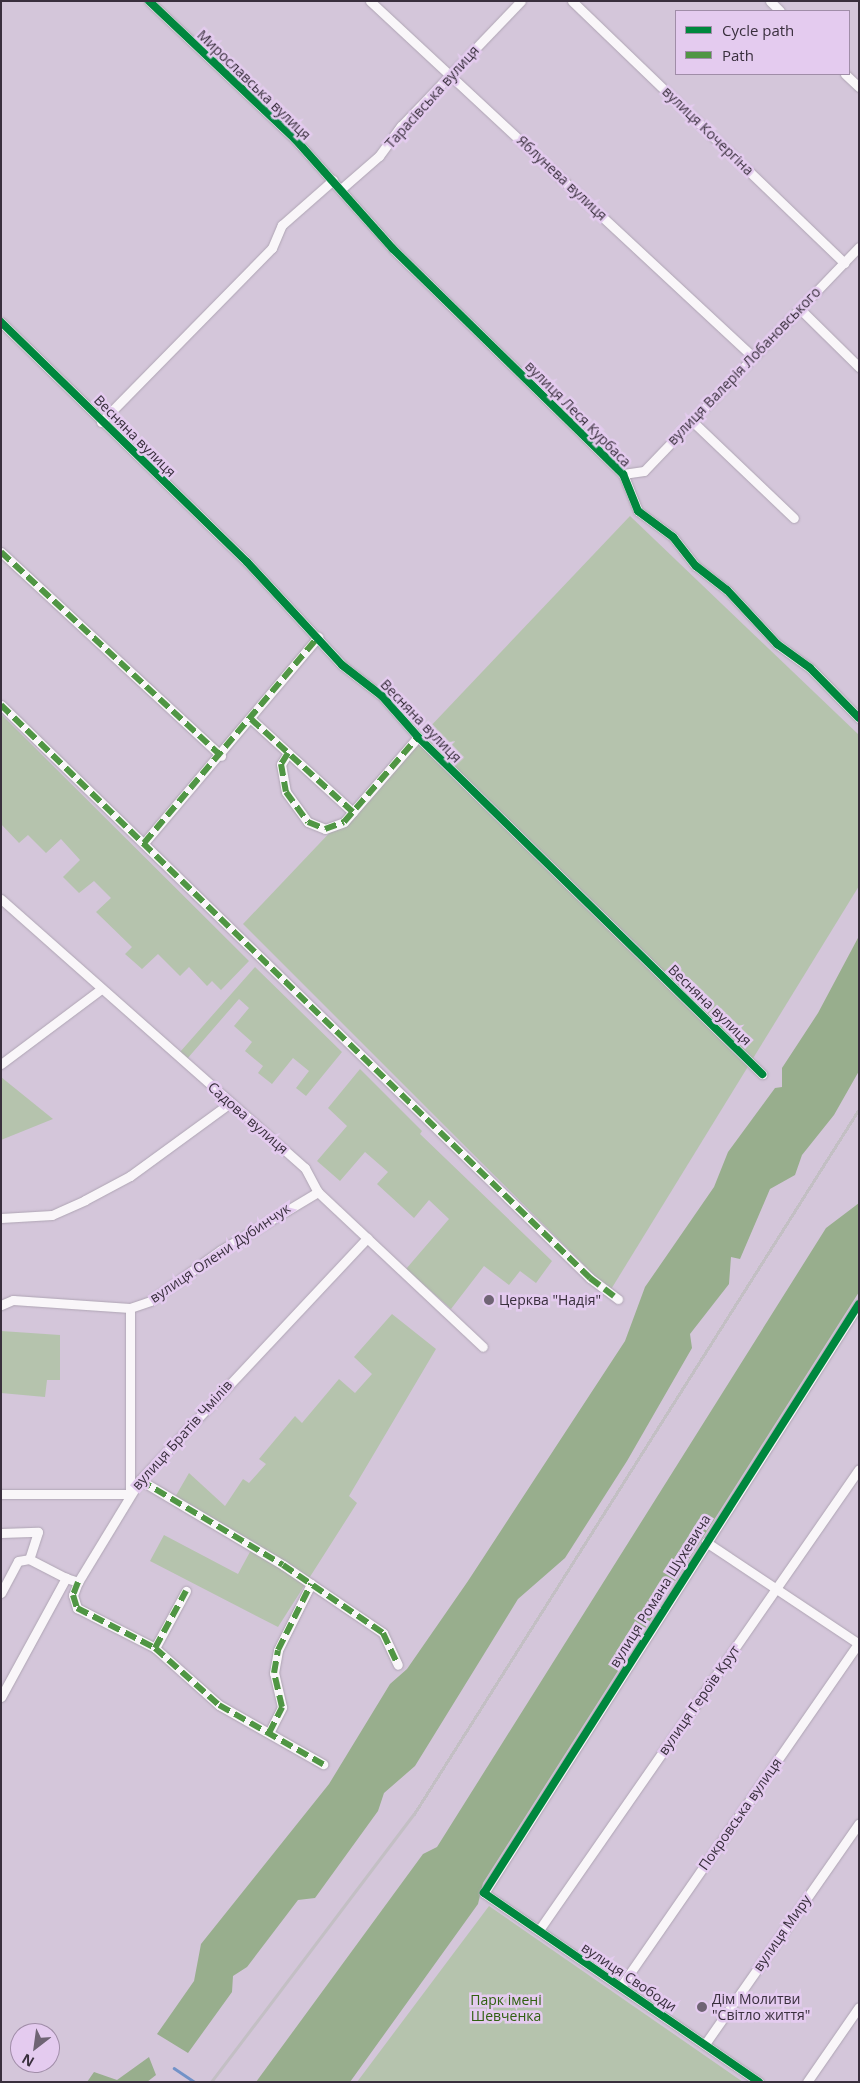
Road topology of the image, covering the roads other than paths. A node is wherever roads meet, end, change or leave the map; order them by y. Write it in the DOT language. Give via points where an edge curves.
graph roads {
  1 [pos="150,1"];
  2 [pos="370,1"];
  3 [pos="521,1"];
  4 [pos="572,1"];
  5 [pos="770,1"];
  6 [pos="779,10"];
  7 [pos="452,74"];
  8 [pos="846,75"];
  9 [pos="859,87"];
  10 [pos="333,180"];
  11 [pos="341,189"];
  12 [pos="859,247"];
  13 [pos="844,263"];
  14 [pos="800,309"];
  15 [pos="1,322"];
  16 [pos="752,356"];
  17 [pos="859,367"];
  18 [pos="691,420"];
  19 [pos="101,422"];
  20 [pos="623,474"];
  21 [pos="794,518"];
  22 [pos="1,552"];
  23 [pos="318,637"];
  24 [pos="1,705"];
  25 [pos="859,718"];
  26 [pos="251,719"];
  27 [pos="418,737"];
  28 [pos="288,753"];
  29 [pos="221,756"];
  30 [pos="353,812"];
  31 [pos="144,843"];
  32 [pos="1,899"];
  33 [pos="100,990"];
  34 [pos="1,1064"];
  35 [pos="762,1074"];
  36 [pos="230,1103"];
  37 [pos="318,1192"];
  38 [pos="1,1218"];
  39 [pos="367,1238"];
  40 [pos="618,1299"];
  41 [pos="859,1304"];
  42 [pos="1,1305"];
  43 [pos="130,1308"];
  44 [pos="483,1347"];
  45 [pos="859,1469"];
  46 [pos="140,1480"];
  47 [pos="1,1494"];
  48 [pos="130,1494"];
  49 [pos="1,1533"];
  50 [pos="706,1542"];
  51 [pos="29,1559"];
  52 [pos="66,1578"];
  53 [pos="78,1582"];
  54 [pos="311,1584"];
  55 [pos="776,1590"];
  56 [pos="186,1591"];
  57 [pos="1,1593"];
  58 [pos="858,1643"];
  59 [pos="155,1648"];
  60 [pos="398,1664"];
  61 [pos="4,1682"];
  62 [pos="1,1697"];
  63 [pos="269,1734"];
  64 [pos="322,1764"];
  65 [pos="859,1823"];
  66 [pos="484,1892"];
  67 [pos="539,1930"];
  68 [pos="621,1986"];
  69 [pos="859,2007"];
  70 [pos="705,2044"];
  71 [pos="760,2082"];
  72 [pos="807,2082"];
  1 -- 10 [label="street, Мирославська вулиця"];
  2 -- 7 [label="street, Яблунева вулиця"];
  3 -- 7 [label="street, Тарасівська вулиця"];
  4 -- 13 [label="street, вулиця Кочергіна"];
  5 -- 6 [label="street"];
  7 -- 11 [label="street, Тарасівська вулиця" via="379,156"];
  7 -- 16 [label="street, Яблунева вулиця"];
  8 -- 9 [label="street"];
  10 -- 11 [label="street, Мирославська вулиця"];
  10 -- 19 [label="street" via="282,224 272,248"];
  11 -- 20 [label="street, вулиця Леся Курбаса" via="393,249"];
  12 -- 13 [label="street, вулиця Валерія Лобановського"];
  13 -- 14 [label="street, вулиця Валерія Лобановського"];
  14 -- 16 [label="street, вулиця Валерія Лобановського"];
  14 -- 17 [label="street"];
  15 -- 19 [label="street, Весняна вулиця"];
  16 -- 18 [label="street, вулиця Валерія Лобановського"];
  18 -- 20 [label="street, вулиця Валерія Лобановського" via="644,471"];
  18 -- 21 [label="street"];
  19 -- 23 [label="street, Весняна вулиця" via="247,562"];
  20 -- 25 [label="street, вулиця Леся Курбаса" via="638,511 673,537 696,566 727,590 777,644 810,668"];
  22 -- 29 [label="street"];
  23 -- 26 [label="street"];
  23 -- 27 [label="street, Весняна вулиця" via="342,666 382,696"];
  24 -- 31 [label="street"];
  26 -- 28 [label="street"];
  26 -- 29 [label="street"];
  27 -- 30 [label="street"];
  27 -- 35 [label="street, Весняна вулиця"];
  28 -- 30 [label="street"];
  28 -- 30 [label="street" via="281,764 286,792 308,822 325,829 344,822"];
  29 -- 31 [label="street"];
  31 -- 40 [label="street" via="590,1278"];
  32 -- 33 [label="street, Садова вулиця"];
  33 -- 34 [label="street"];
  33 -- 36 [label="street, Садова вулиця"];
  36 -- 37 [label="street, Садова вулиця" via="305,1168"];
  36 -- 38 [label="street" via="130,1176 85,1200 52,1215"];
  37 -- 39 [label="street, Садова вулиця"];
  37 -- 43 [label="street, вулиця Олени Дубинчук" via="221,1250 150,1301"];
  39 -- 44 [label="street, Садова вулиця"];
  39 -- 46 [label="street, вулиця Братів Чмілів"];
  41 -- 50 [label="street, вулиця Романа Шухевича"];
  42 -- 43 [label="street, вулиця Олени Дубинчук" via="13,1300"];
  43 -- 48 [label="street"];
  45 -- 55 [label="street, вулиця Героїв Крут"];
  46 -- 48 [label="street, вулиця Братів Чмілів"];
  46 -- 54 [label="street"];
  47 -- 48 [label="street"];
  48 -- 53 [label="street, вулиця Братів Чмілів"];
  49 -- 51 [label="street" via="38,1532"];
  50 -- 55 [label="street"];
  50 -- 66 [label="street, вулиця Романа Шухевича"];
  51 -- 52 [label="street"];
  51 -- 57 [label="street" via="18,1561"];
  52 -- 53 [label="street"];
  52 -- 61 [label="street"];
  53 -- 59 [label="street" via="73,1595 77,1608"];
  54 -- 60 [label="street" via="383,1633"];
  54 -- 63 [label="street" via="278,1650 274,1674 282,1707"];
  55 -- 58 [label="street"];
  55 -- 67 [label="street, вулиця Героїв Крут"];
  56 -- 59 [label="street"];
  58 -- 68 [label="street, Покровська вулиця"];
  59 -- 63 [label="street" via="219,1705"];
  61 -- 62 [label="street"];
  63 -- 64 [label="street"];
  65 -- 70 [label="street, вулиця Миру"];
  66 -- 67 [label="street, вулиця Свободи"];
  67 -- 68 [label="street, вулиця Свободи"];
  68 -- 70 [label="street, вулиця Свободи"];
  69 -- 72 [label="street"];
  70 -- 71 [label="street, вулиця Свободи"];
}
